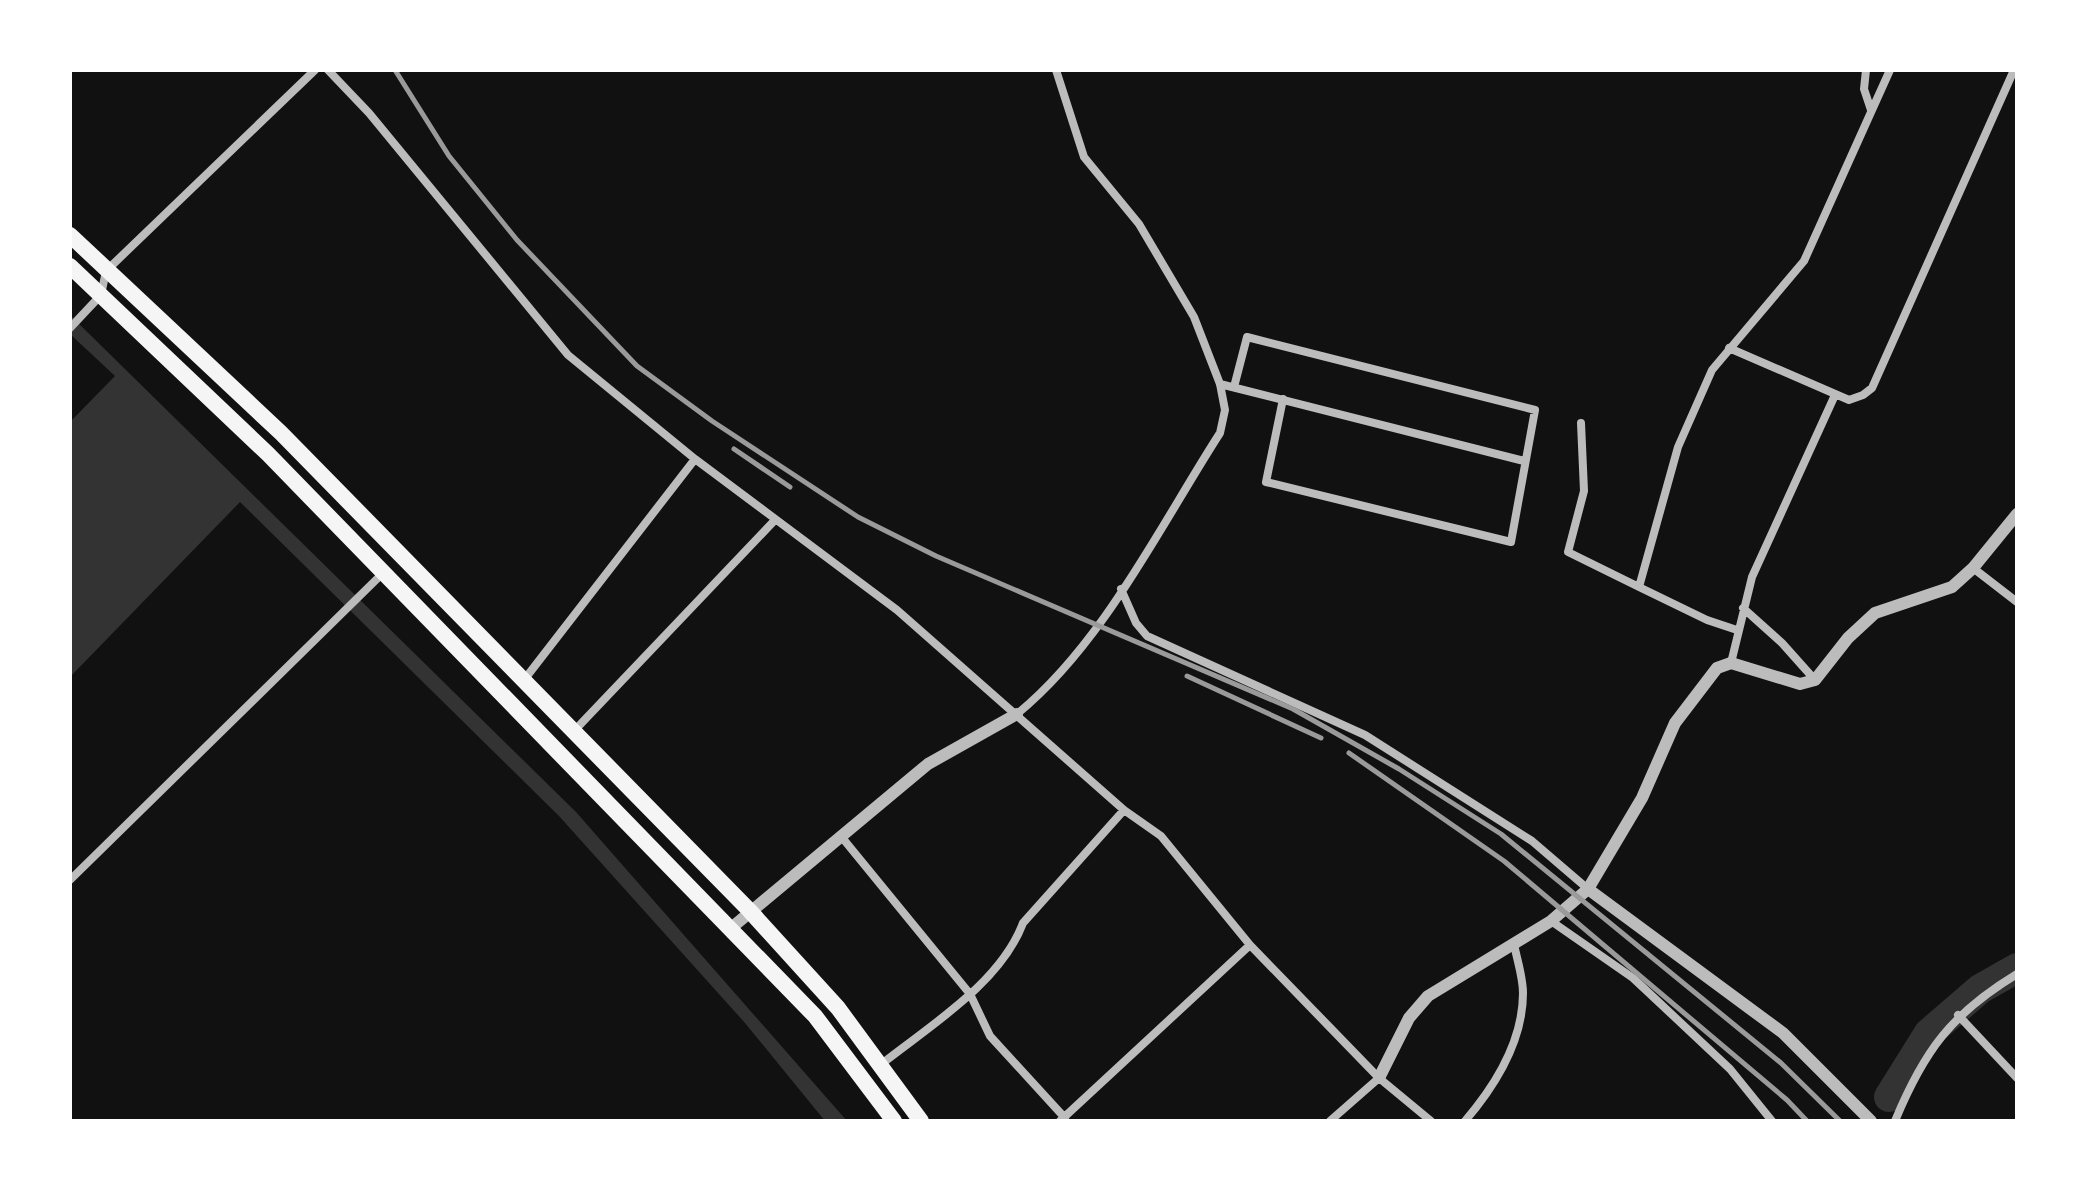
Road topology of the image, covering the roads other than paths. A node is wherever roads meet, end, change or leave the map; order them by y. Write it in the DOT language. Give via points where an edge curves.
graph roads {
  1 [pos="315,70"];
  2 [pos="328,70"];
  3 [pos="1056,70"];
  4 [pos="1866,70"];
  5 [pos="1890,70"];
  6 [pos="2014,70"];
  7 [pos="1871,110"];
  8 [pos="70,235"];
  9 [pos="70,266"];
  10 [pos="106,271"];
  11 [pos="101,295"];
  12 [pos="70,328"];
  13 [pos="1729,348"];
  14 [pos="1220,384"];
  15 [pos="1234,387"];
  16 [pos="1835,395"];
  17 [pos="1283,399"];
  18 [pos="1581,423"];
  19 [pos="695,459"];
  20 [pos="1524,461"];
  21 [pos="2017,514"];
  22 [pos="774,521"];
  23 [pos="1973,568"];
  24 [pos="383,573"];
  25 [pos="1639,587"];
  26 [pos="1121,589"];
  27 [pos="2017,602"];
  28 [pos="1743,608"];
  29 [pos="1737,630"];
  30 [pos="1731,663"];
  31 [pos="524,680"];
  32 [pos="1815,680"];
  33 [pos="1017,714"];
  34 [pos="574,731"];
  35 [pos="1124,810"];
  36 [pos="839,834"];
  37 [pos="70,880"];
  38 [pos="1588,889"];
  39 [pos="749,910"];
  40 [pos="1551,921"];
  41 [pos="730,929"];
  42 [pos="1514,944"];
  43 [pos="1250,945"];
  44 [pos="2017,974"];
  45 [pos="970,994"];
  46 [pos="1958,1015"];
  47 [pos="879,1066"];
  48 [pos="1379,1078"];
  49 [pos="2017,1078"];
  50 [pos="1062,1119"];
  51 [pos="894,1121"];
  52 [pos="921,1121"];
  53 [pos="1330,1121"];
  54 [pos="1431,1121"];
  55 [pos="1465,1121"];
  56 [pos="1772,1121"];
  57 [pos="1871,1121"];
  58 [pos="1895,1121"];
  1 -- 10 [label="street"];
  2 -- 19 [label="street" via="568,355"];
  3 -- 14 [label="street" via="1084,157 1139,224 1171,275"];
  4 -- 7 [label="street" via="1864,89"];
  5 -- 7 [label="street"];
  6 -- 16 [label="street" via="1886,362 1863,395 1849,400"];
  7 -- 13 [label="street" via="1804,261"];
  8 -- 10 [label="highway"];
  9 -- 11 [label="highway"];
  10 -- 11 [label="street"];
  10 -- 31 [label="highway" via="281,433"];
  11 -- 12 [label="street"];
  11 -- 24 [label="highway" via="268,454"];
  13 -- 16 [label="street"];
  13 -- 25 [label="street" via="1712,370 1678,447"];
  14 -- 15 [label="street"];
  14 -- 26 [label="street" via="1225,410 1220,433"];
  15 -- 17 [label="street"];
  15 -- 20 [label="street" via="1247,337 1263,340 1535,410"];
  16 -- 28 [label="street" via="1798,470"];
  17 -- 20 [label="street"];
  17 -- 20 [label="street" via="1266,482 1511,542"];
  18 -- 25 [label="street" via="1584,491 1568,552"];
  19 -- 22 [label="street"];
  19 -- 31 [label="street"];
  21 -- 23 [label="street"];
  22 -- 33 [label="street" via="897,610"];
  22 -- 34 [label="street"];
  23 -- 27 [label="street"];
  23 -- 32 [label="street" via="1938,595 1875,613"];
  24 -- 37 [label="street"];
  24 -- 41 [label="highway"];
  25 -- 29 [label="street"];
  26 -- 33 [label="street" via="1049,688"];
  26 -- 38 [label="street" via="1147,636 1365,735 1532,841"];
  28 -- 29 [label="street"];
  28 -- 32 [label="street"];
  29 -- 30 [label="street"];
  30 -- 32 [label="street" via="1800,684"];
  30 -- 38 [label="street" via="1704,681 1675,723 1642,798"];
  31 -- 34 [label="highway"];
  33 -- 35 [label="street"];
  33 -- 36 [label="street" via="928,764"];
  34 -- 39 [label="highway"];
  35 -- 43 [label="street" via="1161,836"];
  35 -- 45 [label="street" via="1023,923 1016,943"];
  36 -- 39 [label="street"];
  36 -- 45 [label="street"];
  38 -- 40 [label="street"];
  38 -- 57 [label="street" via="1783,1033"];
  39 -- 41 [label="street"];
  39 -- 47 [label="highway" via="838,1008"];
  40 -- 42 [label="street"];
  40 -- 56 [label="street" via="1643,988 1730,1069"];
  41 -- 51 [label="highway" via="815,1016"];
  42 -- 48 [label="street" via="1428,996 1409,1018"];
  42 -- 55 [label="street" via="1523,992 1520,1019 1492,1090"];
  43 -- 48 [label="street"];
  43 -- 50 [label="street"];
  44 -- 46 [label="street"];
  45 -- 47 [label="street"];
  45 -- 50 [label="street" via="990,1036"];
  46 -- 49 [label="street"];
  46 -- 58 [label="street" via="1916,1070"];
  47 -- 52 [label="highway"];
  48 -- 53 [label="street"];
  48 -- 54 [label="street"];
}
